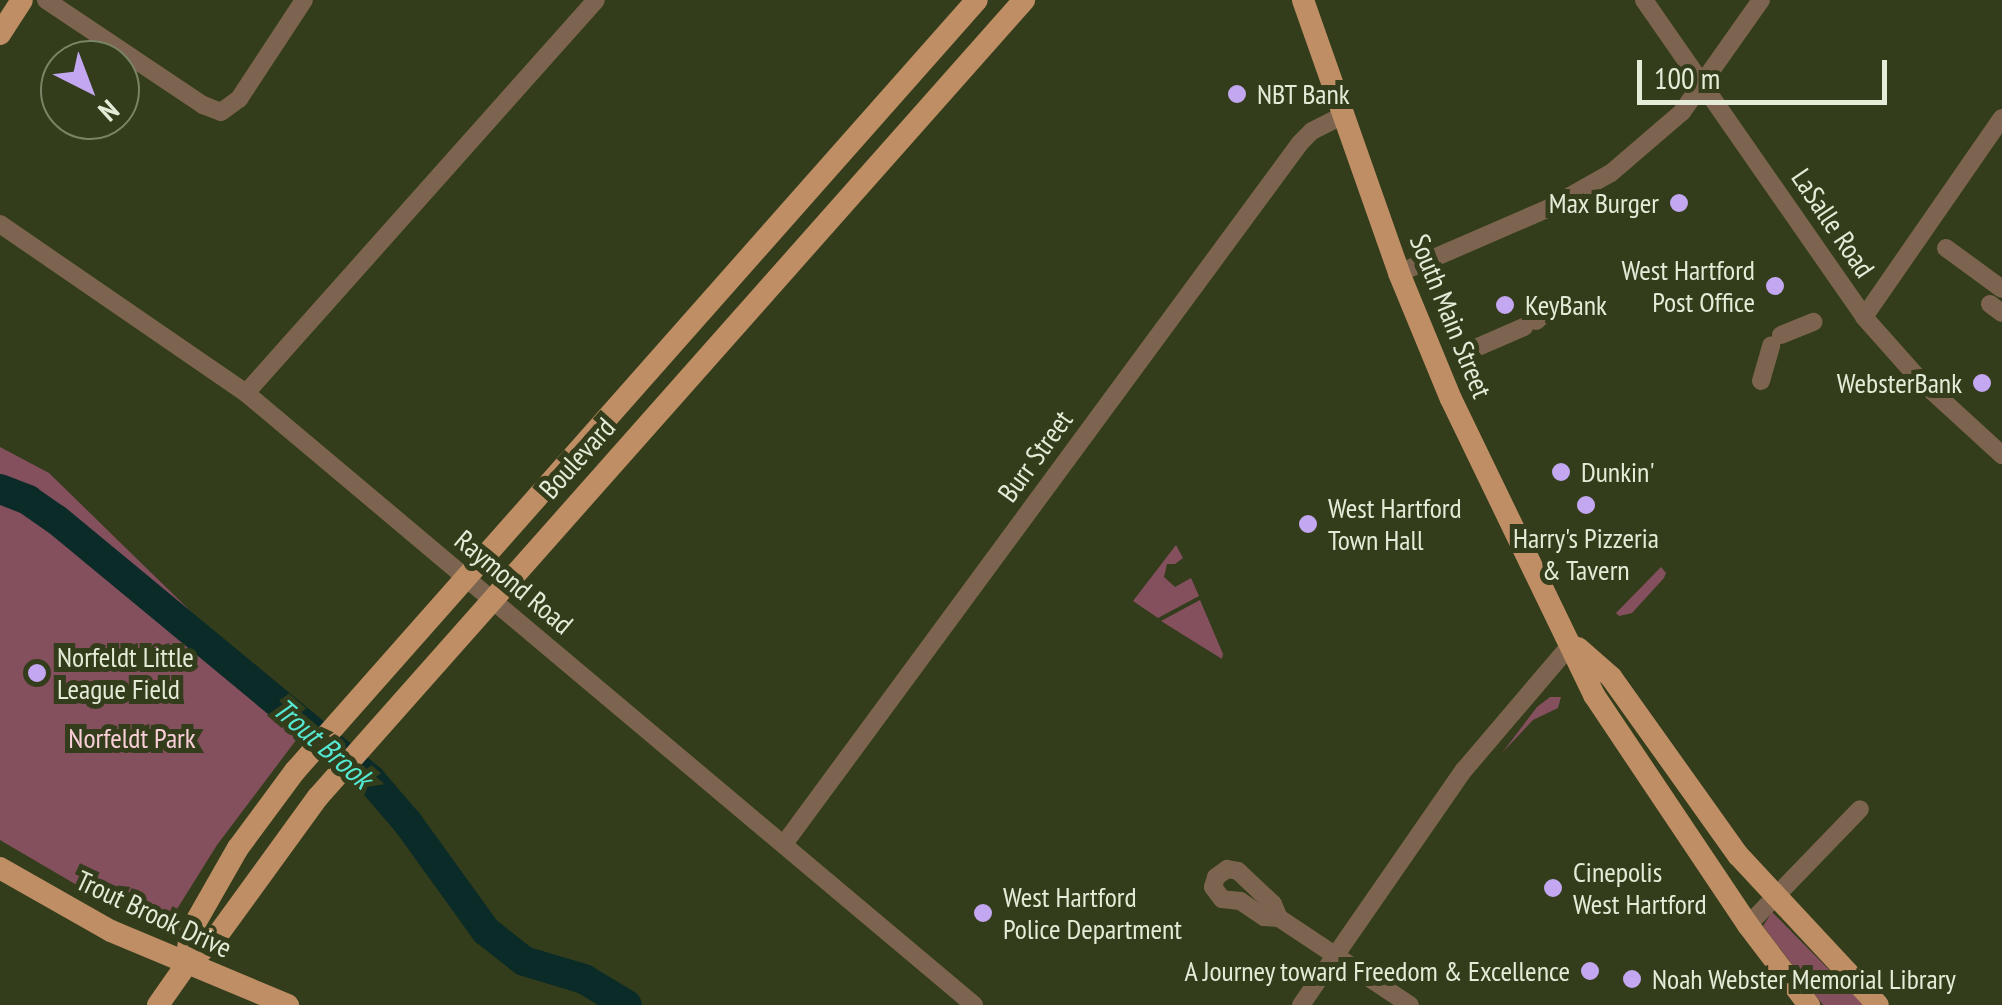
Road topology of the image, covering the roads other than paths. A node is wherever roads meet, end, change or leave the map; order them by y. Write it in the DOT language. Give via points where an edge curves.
graph roads {
  1 [pos="22,0"];
  2 [pos="46,0"];
  3 [pos="304,0"];
  4 [pos="596,0"];
  5 [pos="978,0"];
  6 [pos="1024,0"];
  7 [pos="1644,0"];
  8 [pos="1762,0"];
  9 [pos="1306,2"];
  10 [pos="0,34"];
  11 [pos="1704,82"];
  12 [pos="1344,115"];
  13 [pos="2002,118"];
  14 [pos="826,172"];
  15 [pos="851,195"];
  16 [pos="0,224"];
  17 [pos="1946,248"];
  18 [pos="1399,273"];
  19 [pos="1998,298"];
  20 [pos="1864,317"];
  21 [pos="1535,320"];
  22 [pos="1814,322"];
  23 [pos="1464,358"];
  24 [pos="652,368"];
  25 [pos="1760,381"];
  26 [pos="677,391"];
  27 [pos="246,394"];
  28 [pos="2002,455"];
  29 [pos="466,578"];
  30 [pos="492,599"];
  31 [pos="1572,643"];
  32 [pos="274,797"];
  33 [pos="1860,809"];
  34 [pos="300,818"];
  35 [pos="784,844"];
  36 [pos="0,868"];
  37 [pos="1774,896"];
  38 [pos="1279,918"];
  39 [pos="1748,925"];
  40 [pos="1334,955"];
  41 [pos="186,964"];
  42 [pos="158,1005"];
  43 [pos="288,1005"];
  44 [pos="974,1005"];
  45 [pos="1301,1005"];
  46 [pos="1410,1005"];
  47 [pos="1810,1005"];
  48 [pos="1878,1005"];
  1 -- 10 [label="main road"];
  2 -- 3 [label="street" via="221,112 238,99"];
  4 -- 27 [label="street"];
  5 -- 14 [label="main road, Boulevard"];
  6 -- 15 [label="main road, Boulevard"];
  7 -- 11 [label="street, LaSalle Road"];
  8 -- 11 [label="street"];
  9 -- 12 [label="main road, South Main Street"];
  11 -- 18 [label="street" via="1667,127 1596,183"];
  11 -- 20 [label="street, LaSalle Road"];
  12 -- 18 [label="main road, South Main Street"];
  12 -- 35 [label="street, Burr Street" via="1300,144"];
  13 -- 20 [label="street"];
  14 -- 15 [label="main road"];
  14 -- 24 [label="main road, Boulevard"];
  15 -- 26 [label="main road, Boulevard"];
  16 -- 27 [label="street, Raymond Road"];
  17 -- 19 [label="street"];
  18 -- 31 [label="main road, South Main Street" via="1467,434"];
  20 -- 28 [label="street, LaSalle Road"];
  21 -- 23 [label="street"];
  22 -- 25 [label="street" via="1776,340"];
  24 -- 26 [label="main road"];
  24 -- 29 [label="main road, Boulevard"];
  26 -- 30 [label="main road, Boulevard"];
  27 -- 29 [label="street, Raymond Road"];
  29 -- 30 [label="street, Raymond Road"];
  29 -- 32 [label="main road, Boulevard"];
  30 -- 34 [label="main road, Boulevard"];
  30 -- 35 [label="street, Raymond Road"];
  31 -- 37 [label="main road, South Main Street" via="1611,677"];
  31 -- 39 [label="main road, South Main Street" via="1594,695"];
  31 -- 40 [label="street" via="1464,770"];
  32 -- 34 [label="main road"];
  32 -- 41 [label="main road, Boulevard" via="190,932"];
  33 -- 37 [label="street"];
  34 -- 41 [label="main road, Boulevard" via="214,940"];
  35 -- 44 [label="street, Raymond Road"];
  36 -- 41 [label="main road, Trout Brook Drive" via="111,932"];
  37 -- 39 [label="street"];
  37 -- 48 [label="main road, South Main Street"];
  38 -- 40 [label="street"];
  39 -- 47 [label="main road, South Main Street"];
  40 -- 45 [label="street"];
  40 -- 46 [label="street"];
  41 -- 42 [label="main road, Boulevard"];
  41 -- 43 [label="main road, Trout Brook Drive"];
}
